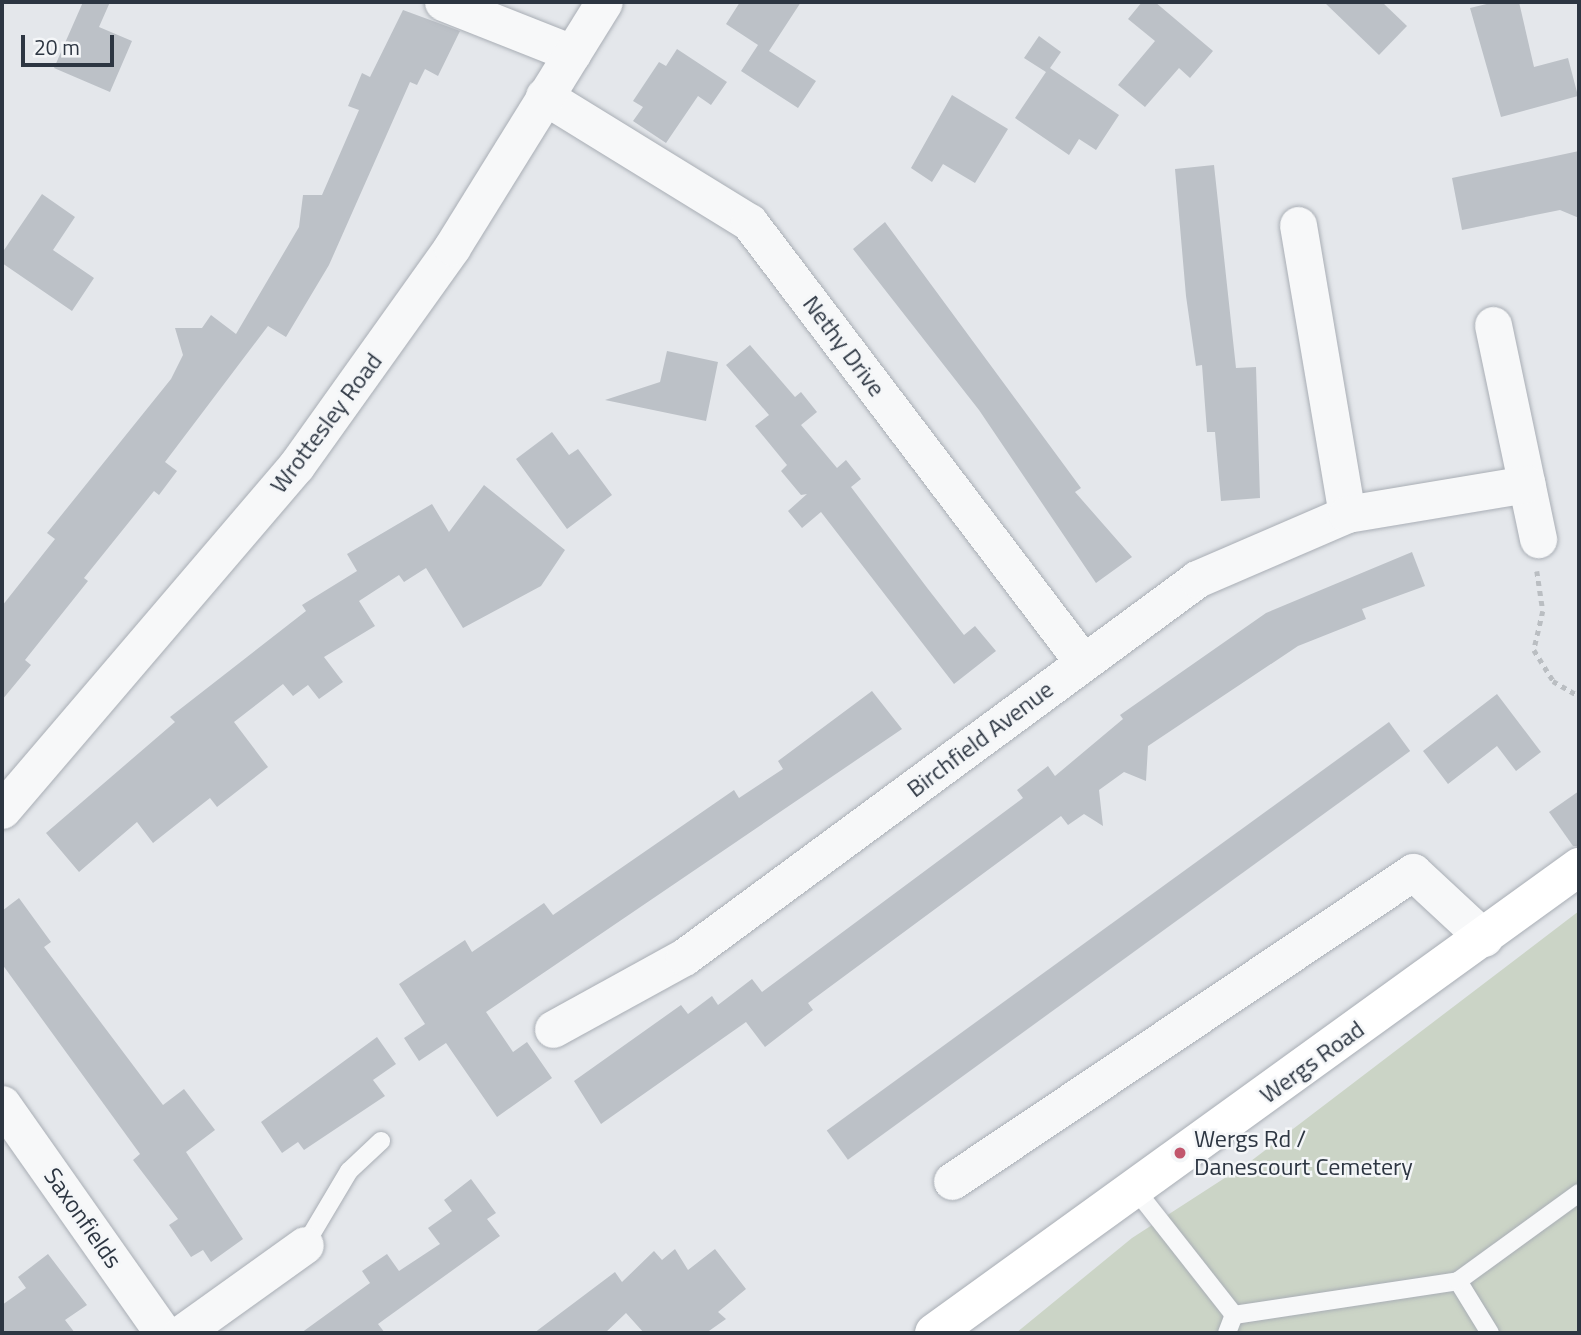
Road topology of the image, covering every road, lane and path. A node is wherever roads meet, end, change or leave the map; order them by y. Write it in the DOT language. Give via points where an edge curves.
graph roads {
  1 [pos="443,2"];
  2 [pos="604,2"];
  3 [pos="572,53"];
  4 [pos="544,96"];
  5 [pos="1298,225"];
  6 [pos="1493,325"];
  7 [pos="1527,484"];
  8 [pos="1346,514"];
  9 [pos="1538,539"];
  10 [pos="1083,662"];
  11 [pos="1579,696"];
  12 [pos="2,810"];
  13 [pos="1579,867"];
  14 [pos="1484,938"];
  15 [pos="553,1029"];
  16 [pos="2,1104"];
  17 [pos="381,1140"];
  18 [pos="952,1181"];
  19 [pos="1135,1189"];
  20 [pos="1579,1193"];
  21 [pos="305,1245"];
  22 [pos="1458,1281"];
  23 [pos="1234,1315"];
  24 [pos="163,1333"];
  25 [pos="182,1333"];
  26 [pos="934,1333"];
  27 [pos="1227,1333"];
  28 [pos="1490,1333"];
  1 -- 3 [label="street"];
  2 -- 3 [label="street, Wrottesley Road"];
  3 -- 4 [label="street, Wrottesley Road"];
  4 -- 10 [label="street, Nethy Drive" via="750,222"];
  4 -- 12 [label="street, Wrottesley Road" via="452,247 296,466"];
  5 -- 8 [label="street"];
  6 -- 7 [label="street"];
  7 -- 8 [label="street, Birchfield Avenue"];
  7 -- 9 [label="street"];
  8 -- 10 [label="street, Birchfield Avenue" via="1197,579"];
  9 -- 11 [label="path" via="1543,611 1534,650 1553,681"];
  10 -- 15 [label="street, Birchfield Avenue" via="684,957"];
  13 -- 14 [label="highway, Wergs Road"];
  14 -- 18 [label="street" via="1413,872"];
  14 -- 19 [label="highway, Wergs Road"];
  16 -- 24 [label="street, Saxonfields"];
  17 -- 21 [label="lane" via="349,1171"];
  19 -- 23 [label="lane"];
  19 -- 26 [label="highway, Wergs Road"];
  20 -- 22 [label="lane"];
  21 -- 25 [label="street"];
  22 -- 23 [label="lane"];
  22 -- 28 [label="lane"];
  23 -- 27 [label="lane"];
}
